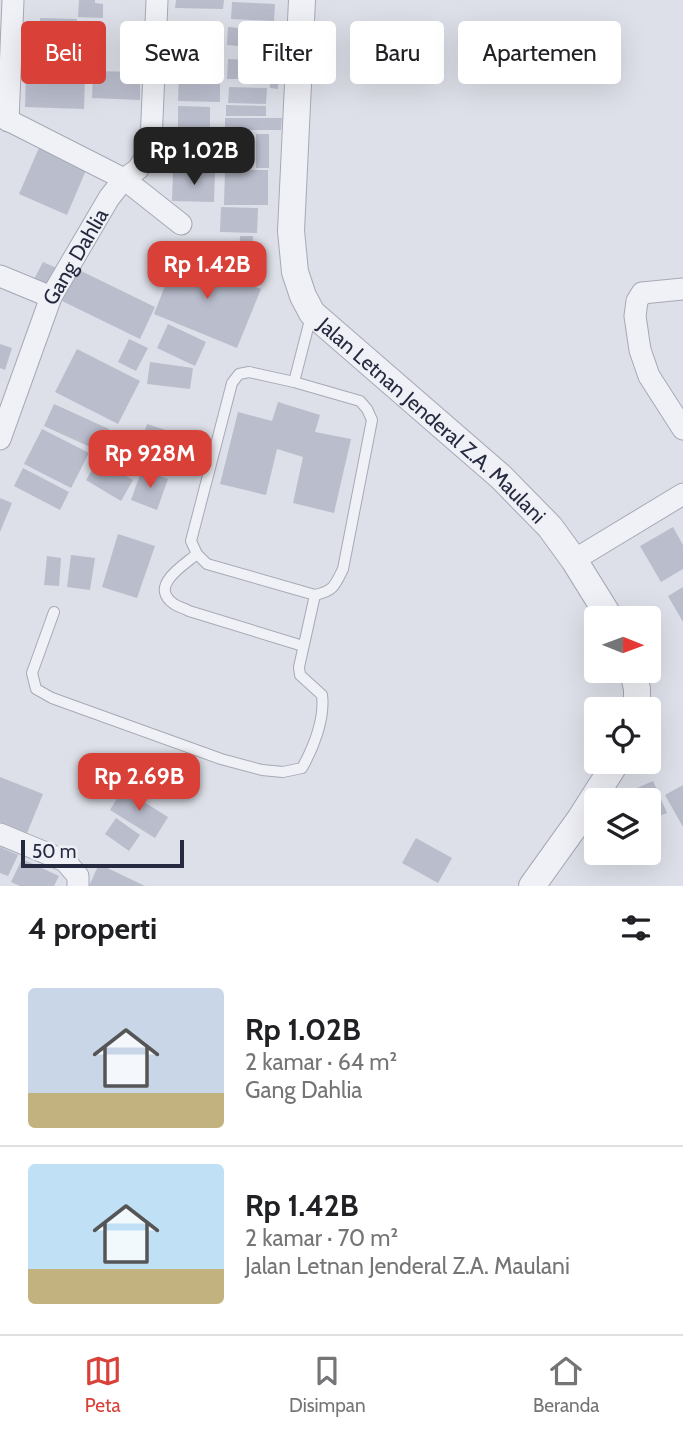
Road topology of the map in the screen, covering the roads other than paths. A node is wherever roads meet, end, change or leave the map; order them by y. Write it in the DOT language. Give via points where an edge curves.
graph roads {
  1 [pos="13,0"];
  2 [pos="157,0"];
  3 [pos="302,0"];
  4 [pos="4,118"];
  5 [pos="124,179"];
  6 [pos="181,224"];
  7 [pos="0,276"];
  8 [pos="683,289"];
  9 [pos="51,298"];
  10 [pos="312,313"];
  11 [pos="294,382"];
  12 [pos="683,429"];
  13 [pos="0,439"];
  14 [pos="683,494"];
  15 [pos="197,554"];
  16 [pos="574,560"];
  17 [pos="315,595"];
  18 [pos="603,606"];
  19 [pos="54,611"];
  20 [pos="303,646"];
  21 [pos="609,774"];
  22 [pos="0,834"];
  23 [pos="78,886"];
  24 [pos="532,886"];
  1 -- 4 [label="street"];
  2 -- 5 [label="street, Gang Dahlia" via="151,143 138,169"];
  3 -- 10 [label="street, Jalan Letnan Jenderal Z.A. Maulani" via="291,231 295,272"];
  4 -- 5 [label="street"];
  5 -- 6 [label="street"];
  5 -- 9 [label="street, Gang Dahlia"];
  7 -- 9 [label="street"];
  8 -- 12 [label="street" via="642,293 635,316 649,376"];
  9 -- 13 [label="street, Gang Dahlia"];
  10 -- 11 [label="lane"];
  10 -- 16 [label="street, Jalan Letnan Jenderal Z.A. Maulani" via="501,477 550,527"];
  11 -- 15 [label="lane" via="249,372 239,374 232,383 191,541"];
  11 -- 17 [label="lane" via="360,401 372,420 342,569 327,593"];
  14 -- 16 [label="street"];
  15 -- 17 [label="lane" via="207,564"];
  15 -- 20 [label="lane" via="168,578 165,594 172,603"];
  16 -- 18 [label="street, Jalan Letnan Jenderal Z.A. Maulani"];
  17 -- 20 [label="lane"];
  19 -- 20 [label="lane" via="32,673 36,689 262,770 302,768 314,740 324,706 322,695 300,675"];
  21 -- 24 [label="street"];
  22 -- 23 [label="street" via="65,861 78,876"];
}
